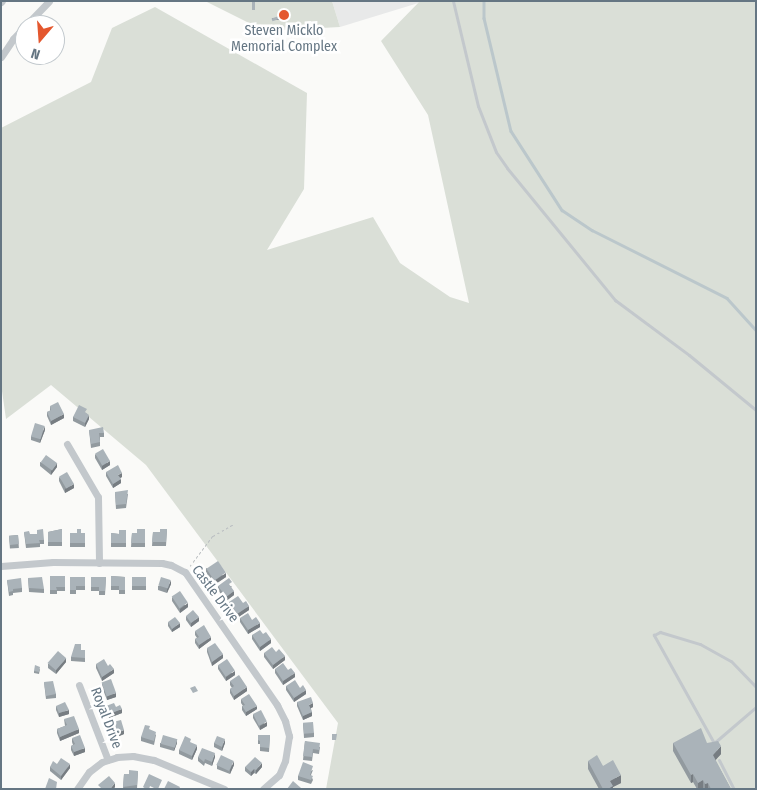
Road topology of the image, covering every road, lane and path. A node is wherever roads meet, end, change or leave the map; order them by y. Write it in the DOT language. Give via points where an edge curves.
graph roads {
  1 [pos="49,1"];
  2 [pos="453,1"];
  3 [pos="36,15"];
  4 [pos="15,37"];
  5 [pos="1,57"];
  6 [pos="756,410"];
  7 [pos="67,444"];
  8 [pos="234,524"];
  9 [pos="99,563"];
  10 [pos="1,566"];
  11 [pos="185,572"];
  12 [pos="80,685"];
  13 [pos="756,687"];
  14 [pos="756,706"];
  15 [pos="714,743"];
  16 [pos="712,749"];
  17 [pos="108,760"];
  18 [pos="719,760"];
  19 [pos="77,789"];
  20 [pos="224,789"];
  21 [pos="263,789"];
  22 [pos="734,789"];
  1 -- 3 [label="street"];
  2 -- 6 [label="lane" via="478,106 496,152 507,168 615,300 690,355"];
  4 -- 5 [label="street"];
  7 -- 9 [label="street" via="98,498"];
  8 -- 11 [label="path" via="213,536"];
  9 -- 10 [label="street, Castle Drive"];
  9 -- 11 [label="street, Castle Drive" via="162,563"];
  11 -- 21 [label="street, Castle Drive" via="285,720 288,736 285,761 279,775"];
  12 -- 17 [label="street, Royal Drive"];
  13 -- 15 [label="lane" via="731,661 700,644 660,632 654,635"];
  14 -- 15 [label="lane"];
  15 -- 16 [label="lane"];
  17 -- 19 [label="street" via="89,772"];
  17 -- 20 [label="street" via="125,756 147,758"];
  18 -- 22 [label="lane"];
}
